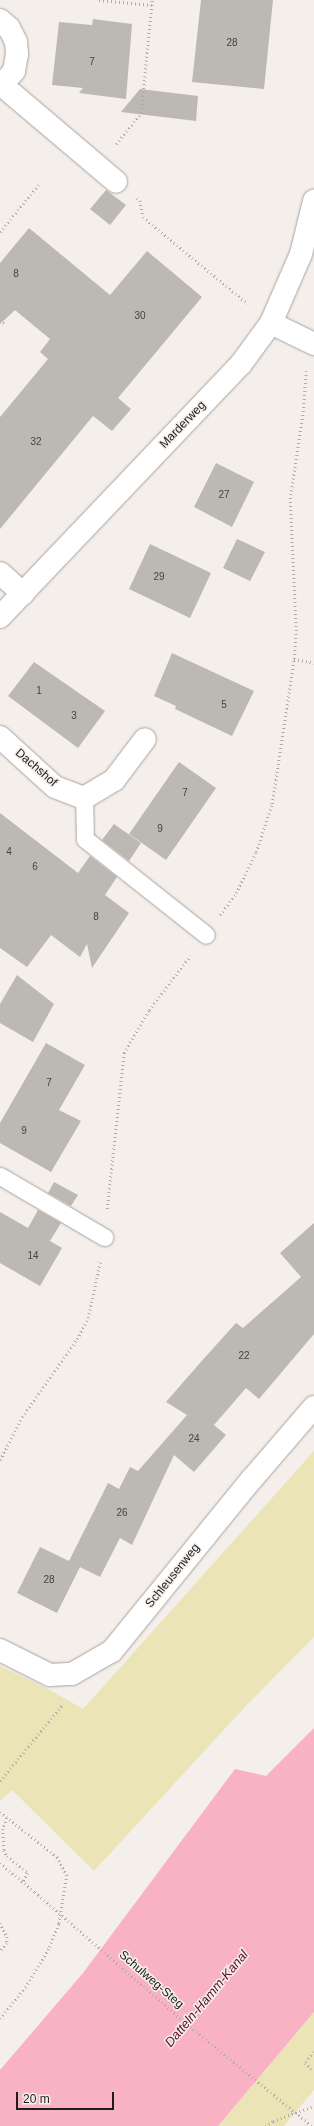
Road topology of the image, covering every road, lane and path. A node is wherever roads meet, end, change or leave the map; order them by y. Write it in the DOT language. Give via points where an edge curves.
graph roads {
  1 [pos="99,0"];
  2 [pos="152,0"];
  3 [pos="152,5"];
  4 [pos="0,20"];
  5 [pos="1,87"];
  6 [pos="98,167"];
  7 [pos="116,182"];
  8 [pos="40,183"];
  9 [pos="314,201"];
  10 [pos="0,232"];
  11 [pos="0,320"];
  12 [pos="271,323"];
  13 [pos="5,324"];
  14 [pos="314,344"];
  15 [pos="0,573"];
  16 [pos="23,594"];
  17 [pos="0,617"];
  18 [pos="294,659"];
  19 [pos="314,663"];
  20 [pos="0,737"];
  21 [pos="145,739"];
  22 [pos="84,798"];
  23 [pos="206,935"];
  24 [pos="0,1176"];
  25 [pos="104,1238"];
  26 [pos="314,1407"];
  27 [pos="0,1650"];
  28 [pos="72,1674"];
  29 [pos="0,1781"];
  30 [pos="0,1812"];
  31 [pos="7,1817"];
  32 [pos="0,1863"];
  33 [pos="23,1882"];
  34 [pos="0,1923"];
  35 [pos="0,1952"];
  36 [pos="0,2019"];
  37 [pos="314,2052"];
  38 [pos="314,2070"];
  39 [pos="314,2106"];
  40 [pos="265,2126"];
  41 [pos="312,2126"];
  1 -- 3 [label="path"];
  2 -- 3 [label="path"];
  3 -- 6 [label="path" via="141,112"];
  4 -- 5 [label="street" via="9,28 16,42 18,54 14,71"];
  5 -- 6 [label="street"];
  6 -- 7 [label="street"];
  7 -- 12 [label="path" via="140,201 143,217"];
  8 -- 10 [label="path"];
  9 -- 12 [label="street, Marderweg" via="301,254"];
  11 -- 13 [label="path"];
  12 -- 14 [label="street"];
  12 -- 16 [label="street, Marderweg" via="241,364"];
  15 -- 16 [label="street"];
  16 -- 17 [label="street, Marderweg"];
  18 -- 19 [label="path"];
  20 -- 22 [label="street, Dachshof" via="55,787"];
  21 -- 22 [label="street" via="114,780"];
  22 -- 23 [label="lane" via="85,839"];
  24 -- 25 [label="lane"];
  26 -- 28 [label="street, Schleusenweg" via="112,1651"];
  27 -- 28 [label="street, Schleusenweg" via="50,1675"];
  28 -- 29 [label="path" via="70,1696"];
  30 -- 31 [label="path"];
  31 -- 33 [label="path" via="3,1828 4,1850 7,1856 28,1873"];
  31 -- 36 [label="path" via="57,1857 67,1874 59,1924 48,1949 26,1987"];
  32 -- 33 [label="path, Schulweg-Steg"];
  33 -- 41 [label="path, Schulweg-Steg, bridge" via="187,2024"];
  34 -- 35 [label="path" via="8,1936 7,1943"];
  37 -- 38 [label="path" via="305,2063"];
  39 -- 40 [label="path"];
}
